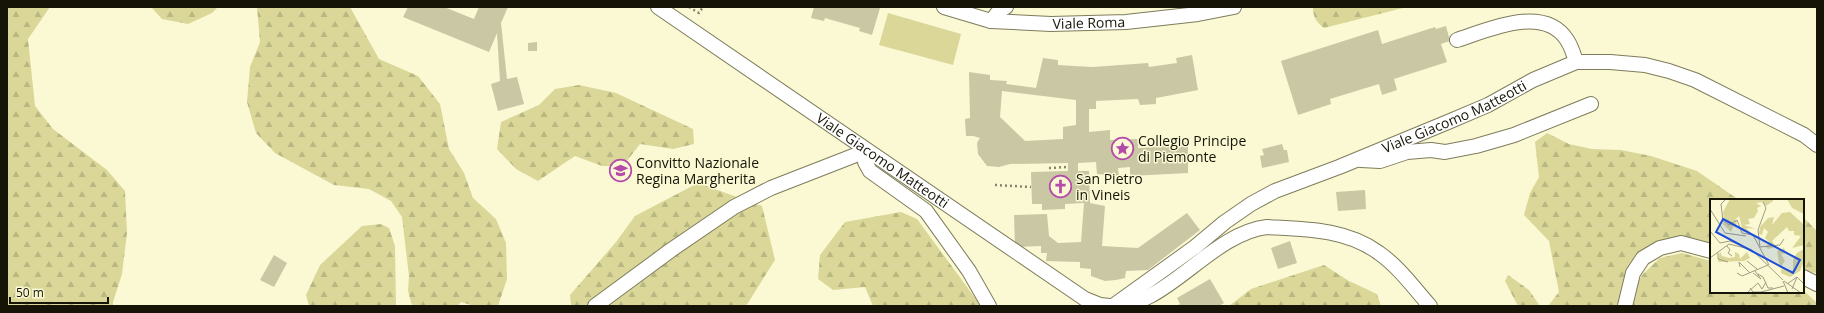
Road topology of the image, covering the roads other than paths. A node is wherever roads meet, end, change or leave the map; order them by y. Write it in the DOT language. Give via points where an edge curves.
graph roads {
  1 [pos="658,7"];
  2 [pos="944,7"];
  3 [pos="1006,7"];
  4 [pos="1234,7"];
  5 [pos="991,21"];
  6 [pos="1457,40"];
  7 [pos="1576,62"];
  8 [pos="1591,104"];
  9 [pos="1817,145"];
  10 [pos="866,151"];
  11 [pos="1356,160"];
  12 [pos="1710,252"];
  13 [pos="1804,278"];
  14 [pos="1817,284"];
  15 [pos="595,306"];
  16 [pos="989,306"];
  17 [pos="1112,306"];
  18 [pos="1430,306"];
  19 [pos="1624,306"];
  1 -- 10 [label="street, Viale Giacomo Matteotti"];
  2 -- 5 [label="street, Viale Roma"];
  3 -- 5 [label="street"];
  4 -- 5 [label="street, Viale Roma" via="1126,22 1051,24"];
  6 -- 7 [label="street" via="1525,20 1539,22 1551,25 1567,39"];
  7 -- 9 [label="street, Viale Giacomo Matteotti" via="1645,65 1696,80 1804,135"];
  7 -- 11 [label="street, Viale Giacomo Matteotti" via="1533,80 1488,105"];
  8 -- 11 [label="street" via="1514,135 1476,146 1446,152 1407,152 1380,161"];
  10 -- 15 [label="street" via="771,188 734,207"];
  10 -- 16 [label="street" via="865,162 870,171 926,211 970,271"];
  10 -- 17 [label="street, Viale Giacomo Matteotti" via="1085,299 1100,305"];
  11 -- 17 [label="street, Viale Giacomo Matteotti" via="1275,191 1251,204"];
  12 -- 19 [label="street" via="1681,243 1660,248 1643,258 1633,273"];
  13 -- 14 [label="street"];
  17 -- 18 [label="street" via="1150,297 1227,243 1253,230 1267,227 1322,230 1369,246 1391,263"];
}
